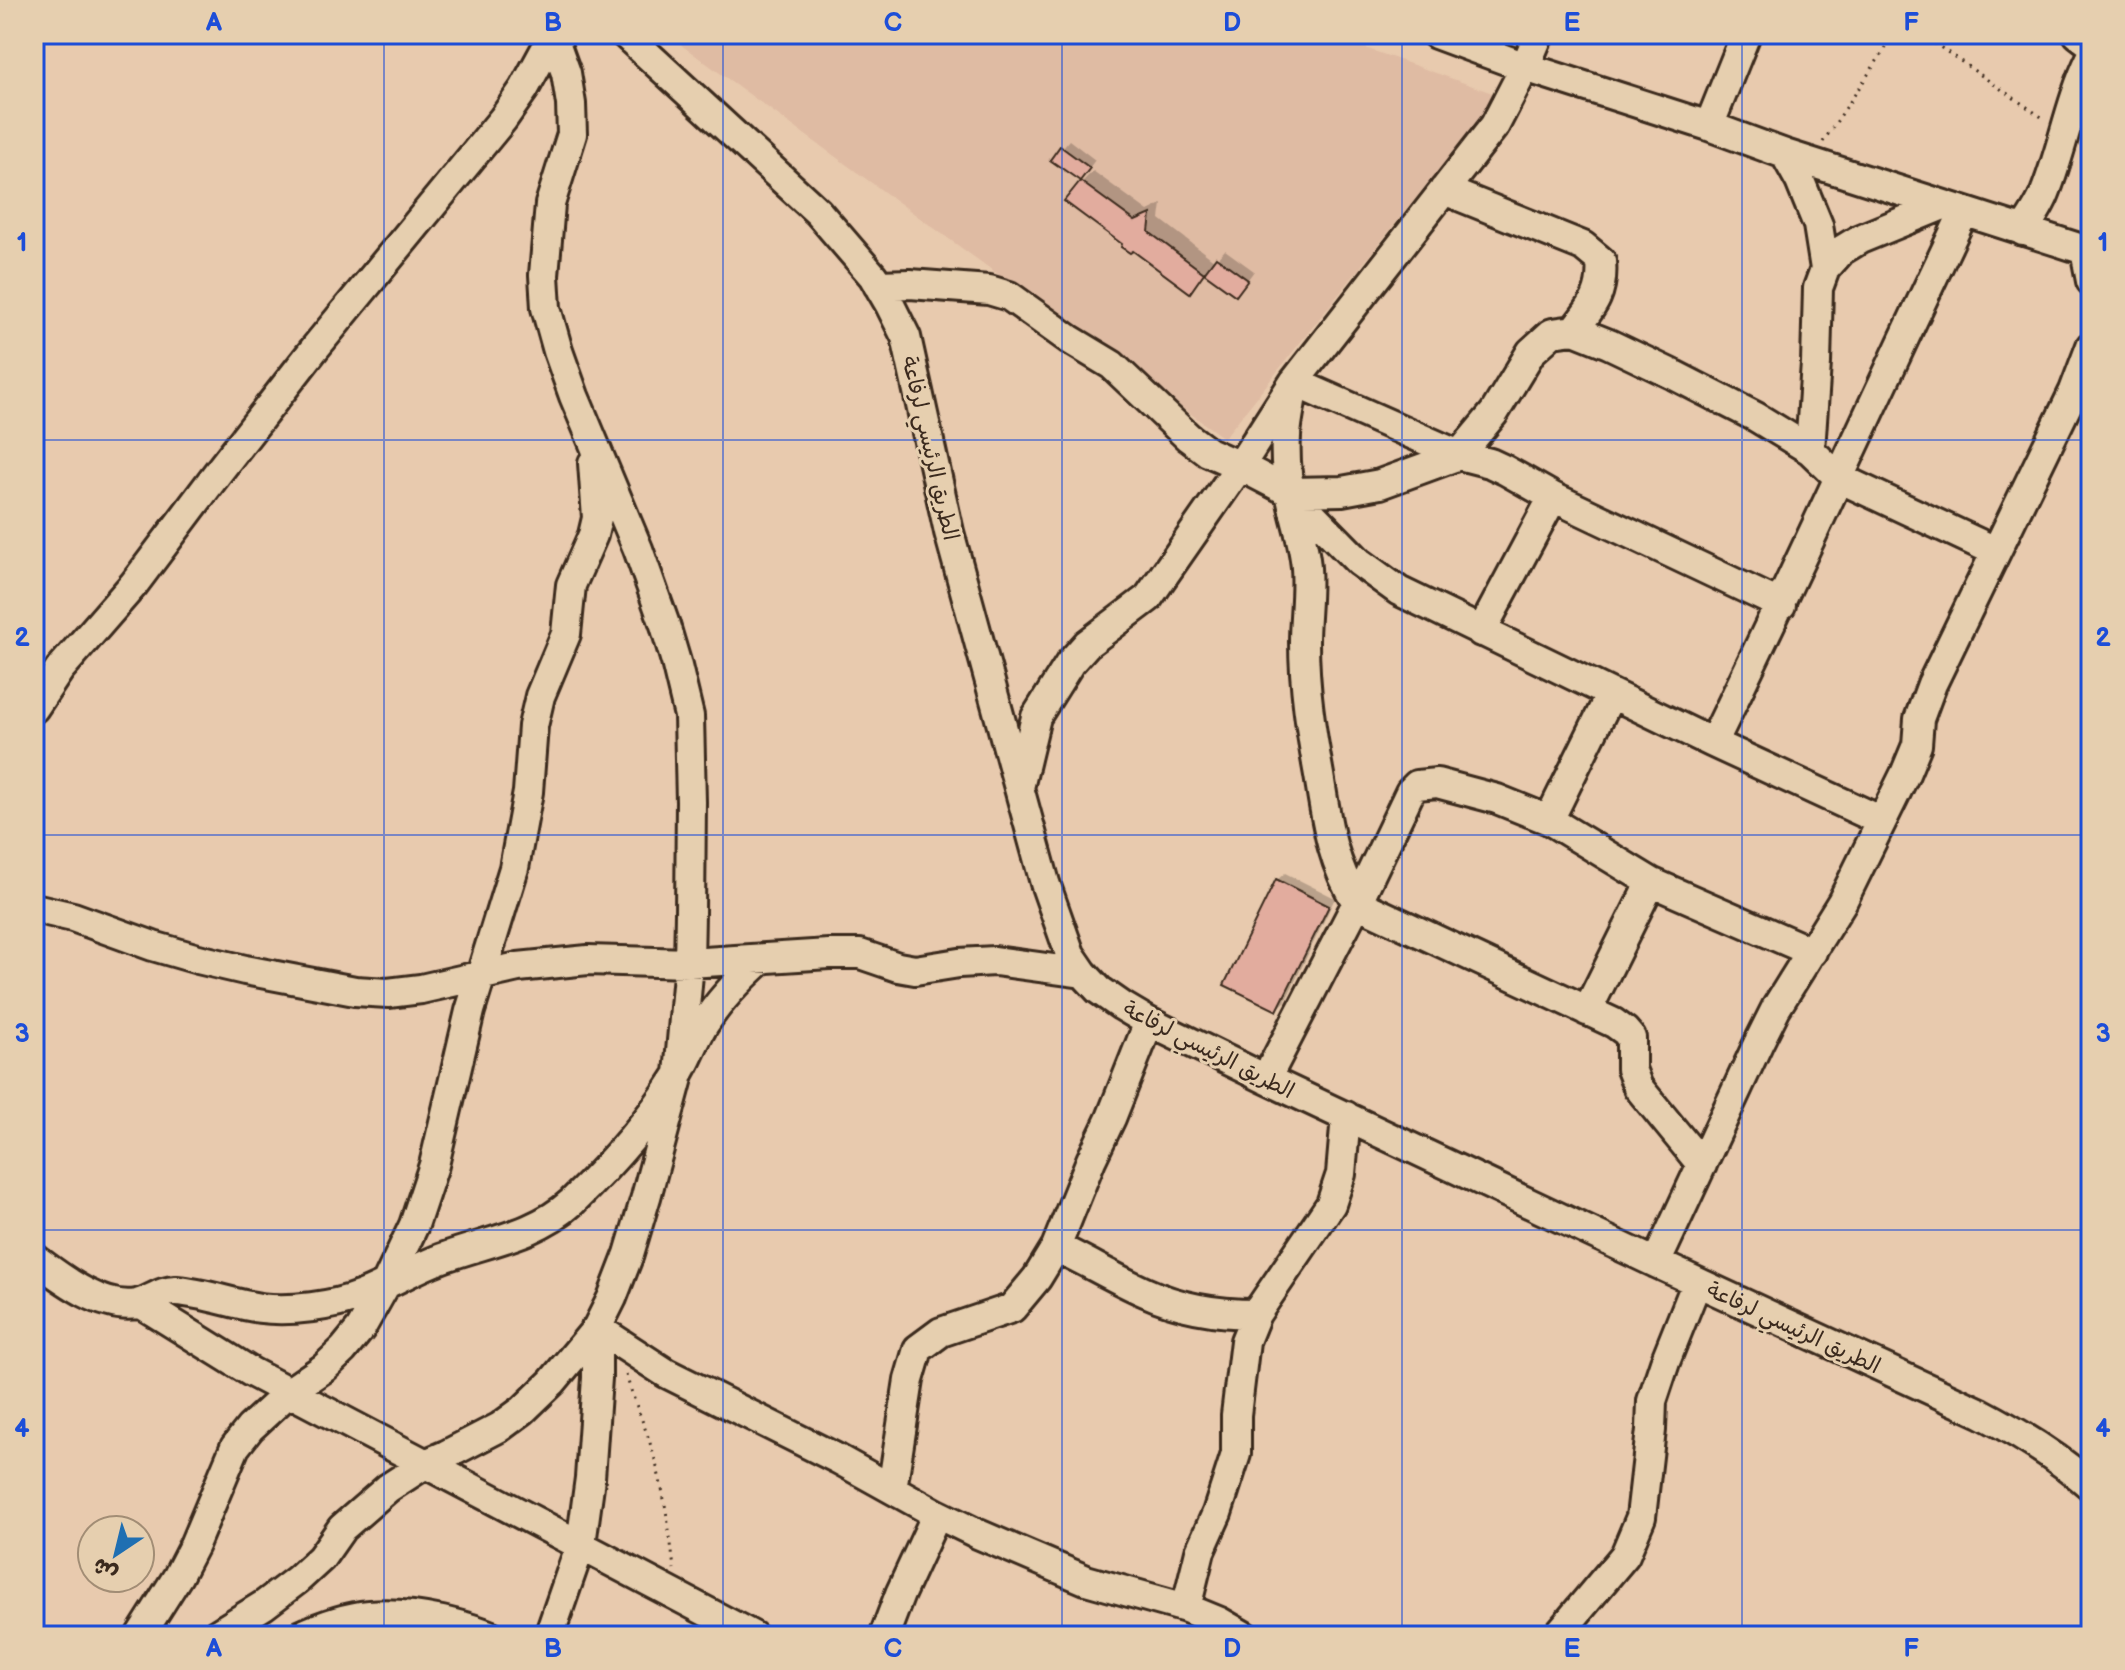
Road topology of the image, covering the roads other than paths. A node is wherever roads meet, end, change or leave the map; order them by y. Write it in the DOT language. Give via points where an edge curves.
graph roads {
  1 [pos="625,34"];
  2 [pos="1436,34"];
  3 [pos="1539,34"];
  4 [pos="1746,34"];
  5 [pos="2078,34"];
  6 [pos="553,35"];
  7 [pos="2091,44"];
  8 [pos="2091,58"];
  9 [pos="1525,67"];
  10 [pos="1709,126"];
  11 [pos="1798,158"];
  12 [pos="1444,190"];
  13 [pos="1954,209"];
  14 [pos="2023,231"];
  15 [pos="2088,251"];
  16 [pos="1825,269"];
  17 [pos="2091,281"];
  18 [pos="878,285"];
  19 [pos="1574,330"];
  20 [pos="2091,346"];
  21 [pos="1294,382"];
  22 [pos="592,439"];
  23 [pos="1810,450"];
  24 [pos="1459,455"];
  25 [pos="1240,466"];
  26 [pos="1839,478"];
  27 [pos="1290,492"];
  28 [pos="1553,497"];
  29 [pos="1995,551"];
  30 [pos="1781,605"];
  31 [pos="1481,632"];
  32 [pos="1611,694"];
  33 [pos="34,708"];
  34 [pos="1713,743"];
  35 [pos="1018,789"];
  36 [pos="1549,820"];
  37 [pos="1882,821"];
  38 [pos="1651,882"];
  39 [pos="1357,903"];
  40 [pos="34,908"];
  41 [pos="1812,952"];
  42 [pos="761,960"];
  43 [pos="689,963"];
  44 [pos="1083,973"];
  45 [pos="481,976"];
  46 [pos="1587,1011"];
  47 [pos="1149,1022"];
  48 [pos="679,1074"];
  49 [pos="1266,1079"];
  50 [pos="1346,1116"];
  51 [pos="1702,1165"];
  52 [pos="1056,1247"];
  53 [pos="34,1258"];
  54 [pos="1656,1263"];
  55 [pos="387,1282"];
  56 [pos="1697,1282"];
  57 [pos="140,1303"];
  58 [pos="1256,1314"];
  59 [pos="606,1334"];
  60 [pos="289,1392"];
  61 [pos="425,1464"];
  62 [pos="2091,1486"];
  63 [pos="892,1489"];
  64 [pos="937,1514"];
  65 [pos="581,1544"];
  66 [pos="1186,1608"];
  67 [pos="710,1625"];
  68 [pos="140,1636"];
  69 [pos="214,1636"];
  70 [pos="300,1636"];
  71 [pos="491,1636"];
  72 [pos="549,1636"];
  73 [pos="753,1636"];
  74 [pos="884,1636"];
  75 [pos="1244,1636"];
  76 [pos="1557,1636"];
  1 -- 18 [label="street, الطريق الرئيسي لرفاعة" via="818,212"];
  2 -- 9 [label="street"];
  3 -- 9 [label="street"];
  4 -- 10 [label="street"];
  5 -- 7 [label="street"];
  6 -- 22 [label="street" via="566,73 572,134 550,204 546,308"];
  6 -- 33 [label="street" via="503,119 315,348"];
  8 -- 14 [label="street" via="2044,197"];
  9 -- 10 [label="street"];
  9 -- 12 [label="street" via="1495,125"];
  10 -- 11 [label="street"];
  11 -- 13 [label="street"];
  11 -- 16 [label="street"];
  12 -- 19 [label="street" via="1583,246 1601,261 1603,280 1595,302"];
  12 -- 21 [label="street"];
  13 -- 14 [label="street"];
  13 -- 16 [label="street" via="1860,239"];
  13 -- 26 [label="street"];
  14 -- 15 [label="street"];
  15 -- 17 [label="street"];
  16 -- 23 [label="street" via="1818,288"];
  18 -- 25 [label="street" via="989,290 1009,296 1112,365 1208,452"];
  18 -- 35 [label="street, الطريق الرئيسي لرفاعة" via="906,337 949,532"];
  19 -- 23 [label="street" via="1674,375"];
  19 -- 24 [label="street" via="1552,333 1531,352 1494,413"];
  20 -- 29 [label="street"];
  21 -- 24 [label="street"];
  21 -- 25 [label="street"];
  21 -- 27 [label="street" via="1286,433"];
  22 -- 43 [label="street" via="665,625 689,716"];
  22 -- 45 [label="street" via="597,518 571,585 566,634 540,696 514,868"];
  23 -- 26 [label="street"];
  24 -- 27 [label="street" via="1380,484"];
  24 -- 28 [label="street" via="1490,463"];
  25 -- 27 [label="street"];
  25 -- 35 [label="street" via="1148,598 1070,663 1036,717"];
  26 -- 29 [label="street"];
  26 -- 30 [label="street"];
  27 -- 31 [label="street" via="1359,562 1399,591"];
  27 -- 39 [label="street" via="1306,569 1308,718 1331,843"];
  28 -- 30 [label="street"];
  28 -- 31 [label="street"];
  29 -- 37 [label="street" via="1932,684 1919,719 1917,745"];
  30 -- 34 [label="street"];
  31 -- 32 [label="street"];
  32 -- 34 [label="street"];
  32 -- 36 [label="street"];
  34 -- 37 [label="street"];
  35 -- 44 [label="street, الطريق الرئيسي لرفاعة" via="1060,928"];
  36 -- 38 [label="street"];
  36 -- 39 [label="street" via="1459,787 1417,785"];
  37 -- 41 [label="street"];
  38 -- 41 [label="street"];
  38 -- 46 [label="street"];
  39 -- 46 [label="street"];
  39 -- 49 [label="street"];
  40 -- 45 [label="street" via="198,959 355,991 388,993"];
  41 -- 51 [label="street" via="1776,1008"];
  42 -- 43 [label="street"];
  42 -- 44 [label="street" via="860,954 915,970 995,961"];
  42 -- 48 [label="street" via="731,987"];
  43 -- 45 [label="street" via="588,960"];
  43 -- 48 [label="street"];
  44 -- 47 [label="street, الطريق الرئيسي لرفاعة" via="1099,990"];
  45 -- 55 [label="street" via="434,1165"];
  46 -- 51 [label="street" via="1631,1038 1631,1069 1638,1087"];
  47 -- 49 [label="street, الطريق الرئيسي لرفاعة"];
  47 -- 52 [label="street"];
  48 -- 55 [label="street" via="630,1142 542,1225 442,1257"];
  48 -- 59 [label="street"];
  49 -- 50 [label="street, الطريق الرئيسي لرفاعة"];
  50 -- 54 [label="street, الطريق الرئيسي لرفاعة"];
  50 -- 58 [label="street" via="1341,1174 1331,1204"];
  51 -- 54 [label="street"];
  52 -- 58 [label="street" via="1147,1293 1206,1310"];
  52 -- 63 [label="street" via="1012,1308 941,1332 918,1349"];
  53 -- 57 [label="street" via="88,1293 112,1302"];
  54 -- 56 [label="street, الطريق الرئيسي لرفاعة"];
  55 -- 57 [label="street" via="361,1296 294,1309 170,1291"];
  55 -- 60 [label="street" via="343,1350"];
  56 -- 62 [label="street, الطريق الرئيسي لرفاعة" via="1981,1413 2053,1455"];
  56 -- 76 [label="street" via="1652,1401 1641,1517 1625,1555"];
  57 -- 60 [label="street"];
  58 -- 66 [label="street" via="1245,1341 1236,1454 1200,1551"];
  59 -- 61 [label="street" via="523,1410"];
  59 -- 63 [label="street" via="666,1373"];
  59 -- 65 [label="street"];
  60 -- 61 [label="street"];
  60 -- 68 [label="street" via="235,1447 194,1545"];
  61 -- 65 [label="street"];
  61 -- 69 [label="street" via="364,1508 297,1580"];
  63 -- 64 [label="street"];
  64 -- 66 [label="street" via="1086,1580"];
  64 -- 74 [label="street"];
  65 -- 67 [label="street" via="677,1596"];
  65 -- 72 [label="street"];
  66 -- 75 [label="street"];
  67 -- 73 [label="street"];
  70 -- 71 [label="street" via="334,1622 390,1613"];
}
